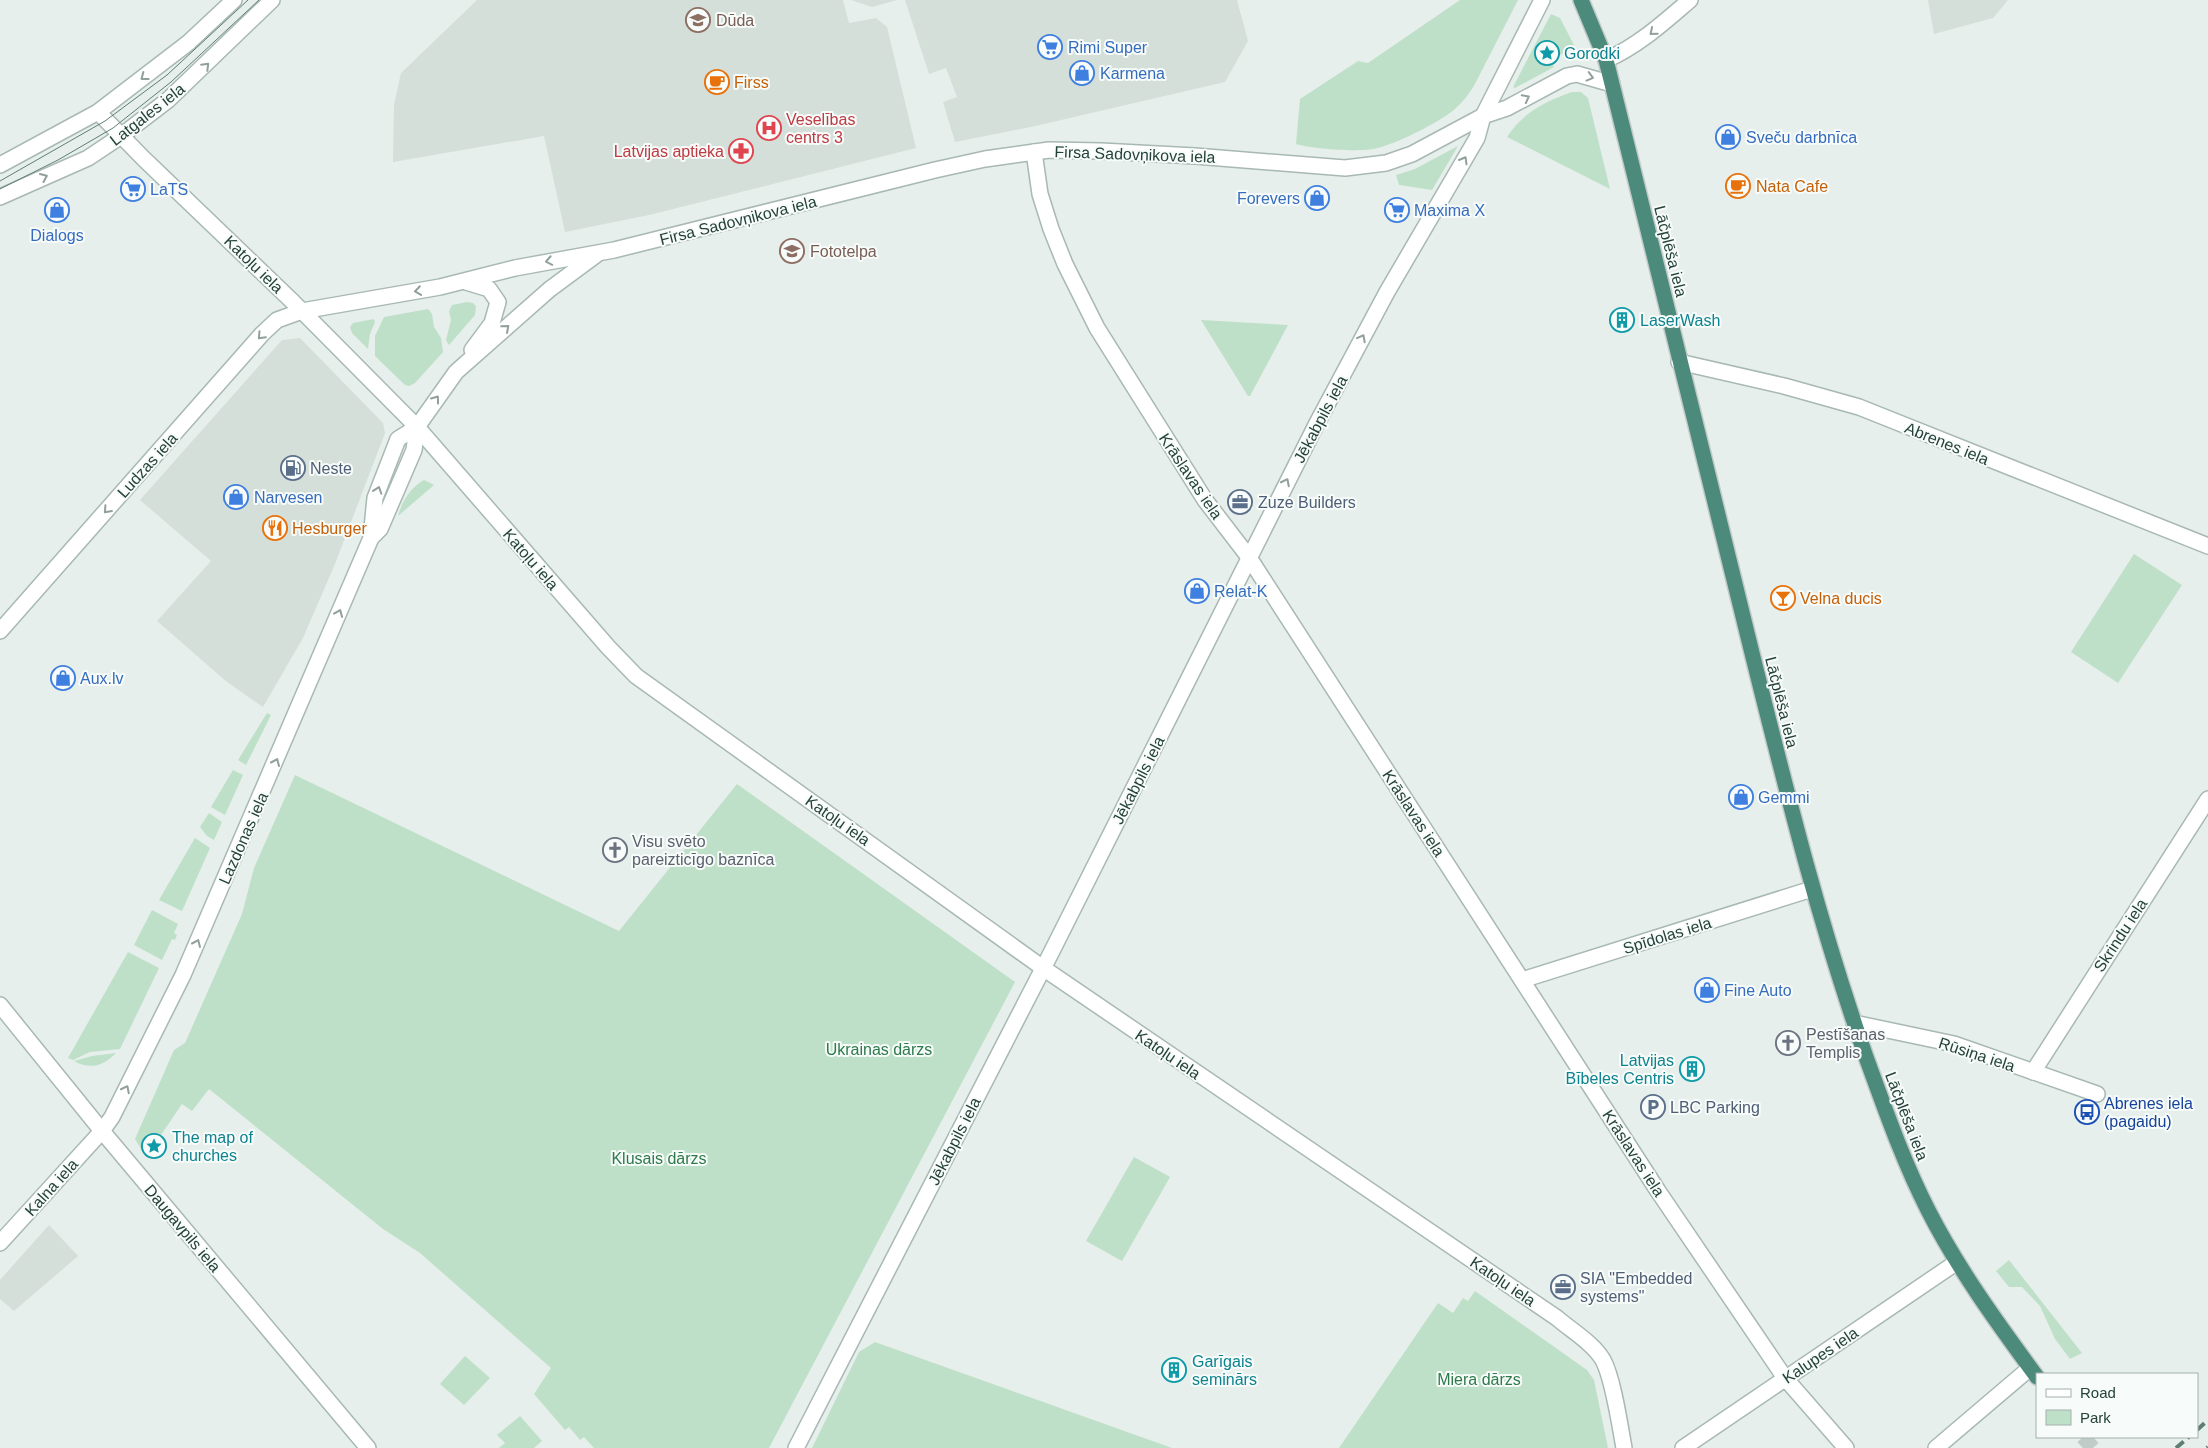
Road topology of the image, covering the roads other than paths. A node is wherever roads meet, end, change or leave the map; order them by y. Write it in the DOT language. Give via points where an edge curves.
graph roads {
  1 [pos="234,0"];
  2 [pos="272,0"];
  3 [pos="1542,0"];
  4 [pos="1581,0"];
  5 [pos="1690,0"];
  6 [pos="1606,60"];
  7 [pos="1612,84"];
  8 [pos="98,112"];
  9 [pos="1483,116"];
  10 [pos="121,136"];
  11 [pos="1034,152"];
  12 [pos="0,165"];
  13 [pos="0,197"];
  14 [pos="597,254"];
  15 [pos="466,282"];
  16 [pos="302,311"];
  17 [pos="1679,362"];
  18 [pos="456,372"];
  19 [pos="417,427"];
  20 [pos="2208,546"];
  21 [pos="1248,556"];
  22 [pos="0,631"];
  23 [pos="2208,799"];
  24 [pos="1812,889"];
  25 [pos="1043,968"];
  26 [pos="1522,980"];
  27 [pos="0,1005"];
  28 [pos="1854,1023"];
  29 [pos="2034,1072"];
  30 [pos="2096,1094"];
  31 [pos="102,1132"];
  32 [pos="0,1243"];
  33 [pos="1957,1262"];
  34 [pos="2033,1373"];
  35 [pos="1785,1378"];
  36 [pos="368,1448"];
  37 [pos="796,1448"];
  38 [pos="1624,1448"];
  39 [pos="1683,1448"];
  40 [pos="1846,1448"];
  41 [pos="1936,1448"];
  1 -- 8 [label="street, Latgales iela, one-way" via="188,43"];
  10 -- 2 [label="street, Latgales iela, one-way" via="168,100"];
  3 -- 9 [label="street"];
  4 -- 6 [label="highway, Lāčplēša iela"];
  5 -- 6 [label="street, one-way" via="1643,40"];
  6 -- 7 [label="highway, Lāčplēša iela"];
  9 -- 7 [label="street, Firsa Sadovņikova iela, one-way" via="1507,108 1567,76 1577,74"];
  7 -- 17 [label="highway, Lāčplēša iela"];
  8 -- 10 [label="street, Katoļu iela"];
  8 -- 12 [label="street, Latgales iela"];
  9 -- 11 [label="street, Firsa Sadovņikova iela" via="1412,154 1386,163 1345,168 1101,151"];
  21 -- 9 [label="street, Jēkabpils iela, one-way" via="1387,292 1477,138"];
  13 -- 10 [label="street, Latgales iela, one-way" via="88,158"];
  10 -- 16 [label="street, Katoļu iela"];
  11 -- 14 [label="street, Firsa Sadovņikova iela" via="935,170"];
  11 -- 21 [label="street, Krāslavas iela" via="1040,194 1051,229 1097,328 1205,500"];
  14 -- 15 [label="street, Firsa Sadovņikova iela, one-way" via="514,268"];
  18 -- 14 [label="street, Firsa Sadovņikova iela, one-way" via="550,289"];
  15 -- 16 [label="street, Firsa Sadovņikova iela, one-way"];
  15 -- 18 [label="street" via="489,290 498,302 492,323"];
  16 -- 19 [label="street, Katoļu iela"];
  16 -- 22 [label="street, Ludzas iela, one-way" via="276,320 262,334"];
  17 -- 20 [label="street, Abrenes iela" via="1859,407"];
  17 -- 24 [label="highway, Lāčplēša iela"];
  19 -- 18 [label="street, Firsa Sadovņikova iela, one-way"];
  19 -- 25 [label="street, Katoļu iela" via="608,648 636,676"];
  31 -- 19 [label="street, Lazdonas iela, one-way" via="183,975 371,538 380,528 414,450"];
  21 -- 25 [label="street, Jēkabpils iela"];
  21 -- 26 [label="street, Krāslavas iela"];
  23 -- 29 [label="street, Skrindu iela"];
  24 -- 26 [label="street, Spīdolas iela"];
  24 -- 28 [label="highway, Lāčplēša iela"];
  25 -- 37 [label="street, Jēkabpils iela"];
  25 -- 38 [label="street, Katoļu iela" via="1557,1318 1604,1361"];
  26 -- 35 [label="street, Krāslavas iela" via="1658,1192"];
  27 -- 31 [label="street, Daugavpils iela"];
  28 -- 29 [label="street, Rūsiņa iela" via="1954,1044"];
  28 -- 33 [label="highway, Lāčplēša iela" via="1906,1164"];
  29 -- 30 [label="street, Rūsiņa iela"];
  31 -- 32 [label="street, Kalna iela"];
  31 -- 36 [label="street, Daugavpils iela"];
  33 -- 34 [label="highway, Lāčplēša iela"];
  33 -- 35 [label="street, Kalupes iela"];
  34 -- 41 [label="street"];
  35 -- 39 [label="street, Kalupes iela"];
  35 -- 40 [label="street, Krāslavas iela"];
}
